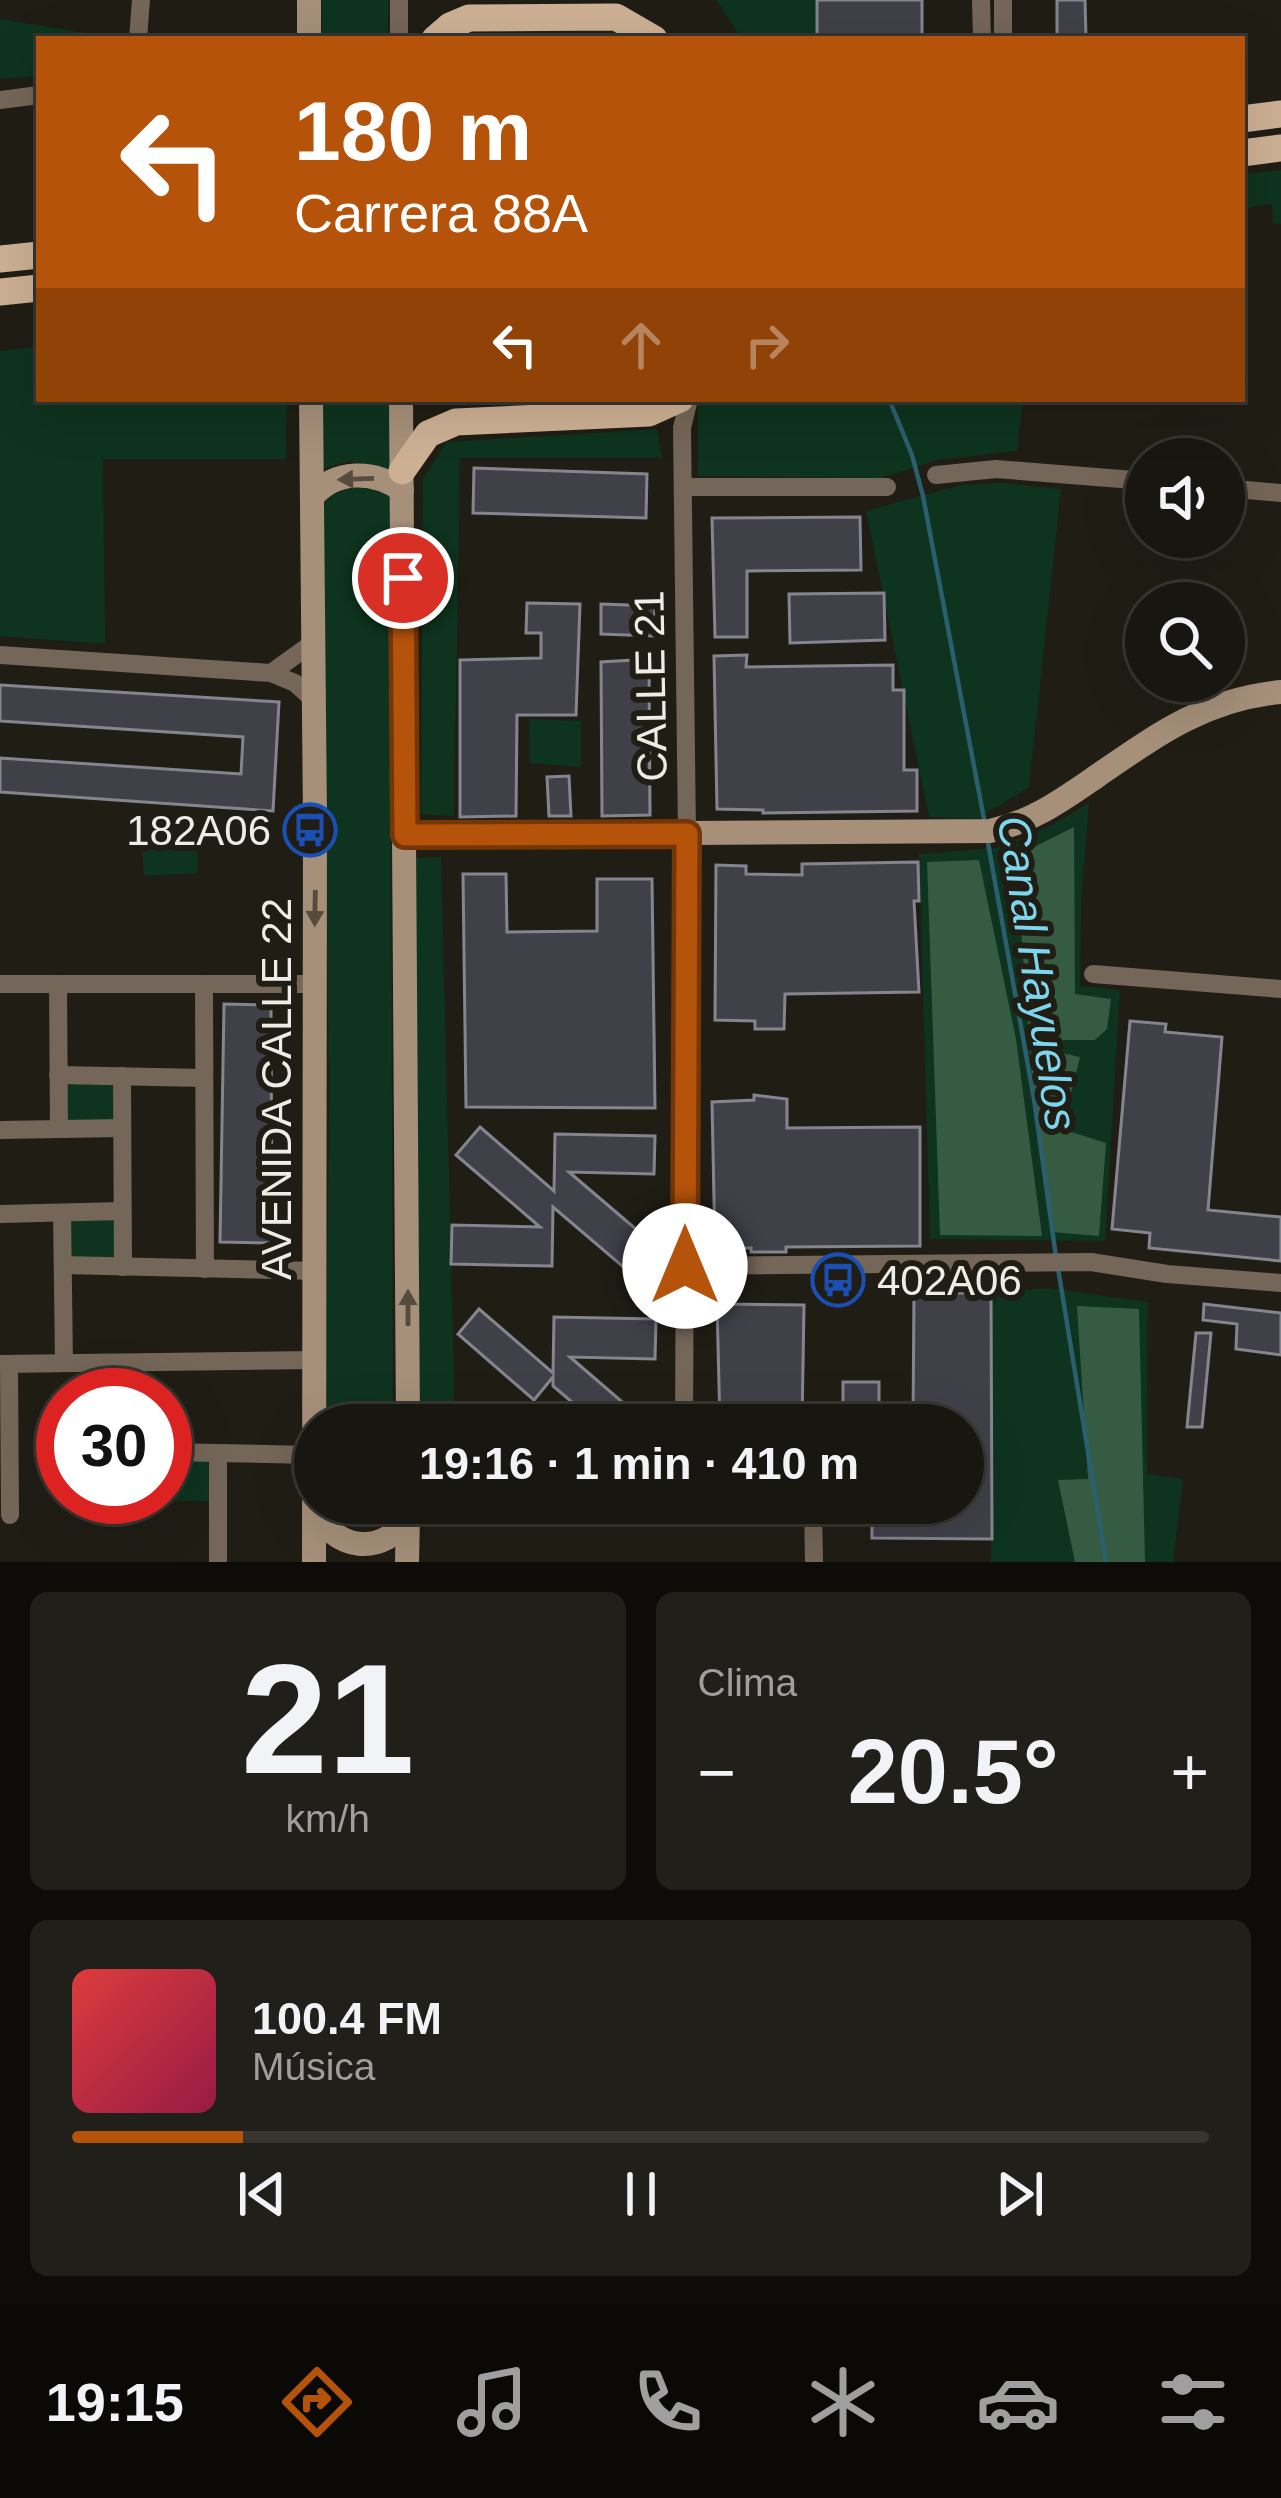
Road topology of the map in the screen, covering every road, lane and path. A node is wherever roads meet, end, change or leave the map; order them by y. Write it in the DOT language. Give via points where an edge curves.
graph roads {
  1 [pos="141,0"];
  2 [pos="309,0"];
  3 [pos="399,0"];
  4 [pos="611,0"];
  5 [pos="981,0"];
  6 [pos="1003,0"];
  7 [pos="138,36"];
  8 [pos="309,36"];
  9 [pos="399,36"];
  10 [pos="438,36"];
  11 [pos="649,36"];
  12 [pos="675,36"];
  13 [pos="982,36"];
  14 [pos="1003,36"];
  15 [pos="36,95"];
  16 [pos="0,100"];
  17 [pos="1281,114"];
  18 [pos="1245,119"];
  19 [pos="1281,148"];
  20 [pos="1245,153"];
  21 [pos="36,255"];
  22 [pos="0,259"];
  23 [pos="36,288"];
  24 [pos="0,292"];
  25 [pos="311,402"];
  26 [pos="401,402"];
  27 [pos="676,402"];
  28 [pos="684,402"];
  29 [pos="649,413"];
  30 [pos="682,450"];
  31 [pos="937,475"];
  32 [pos="1125,479"];
  33 [pos="402,480"];
  34 [pos="684,487"];
  35 [pos="887,487"];
  36 [pos="1245,490"];
  37 [pos="1281,493"];
  38 [pos="312,497"];
  39 [pos="314,642"];
  40 [pos="0,655"];
  41 [pos="272,673"];
  42 [pos="1281,692"];
  43 [pos="314,700"];
  44 [pos="687,834"];
  45 [pos="405,835"];
  46 [pos="1094,974"];
  47 [pos="0,984"];
  48 [pos="58,984"];
  49 [pos="204,984"];
  50 [pos="314,984"];
  51 [pos="1281,989"];
  52 [pos="58,1075"];
  53 [pos="122,1076"];
  54 [pos="204,1078"];
  55 [pos="122,1128"];
  56 [pos="59,1129"];
  57 [pos="0,1130"];
  58 [pos="122,1211"];
  59 [pos="62,1213"];
  60 [pos="0,1214"];
  61 [pos="63,1265"];
  62 [pos="685,1266"];
  63 [pos="123,1267"];
  64 [pos="205,1269"];
  65 [pos="316,1271"];
  66 [pos="1281,1283"];
  67 [pos="314,1360"];
  68 [pos="64,1363"];
  69 [pos="4,1364"];
  70 [pos="314,1404"];
  71 [pos="408,1404"];
  72 [pos="684,1404"];
  73 [pos="192,1453"];
  74 [pos="218,1453"];
  75 [pos="294,1455"];
  76 [pos="10,1515"];
  77 [pos="314,1524"];
  78 [pos="324,1524"];
  79 [pos="403,1524"];
  80 [pos="408,1524"];
  81 [pos="813,1524"];
  82 [pos="218,1562"];
  83 [pos="314,1562"];
  84 [pos="407,1562"];
  85 [pos="814,1562"];
  1 -- 7 [label="street"];
  2 -- 8 [label="main road"];
  3 -- 9 [label="street"];
  4 -- 12 [label="main road" via="636,6"];
  5 -- 13 [label="street"];
  6 -- 14 [label="street"];
  10 -- 11 [label="main road" via="469,18 592,17 616,17"];
  15 -- 16 [label="street"];
  17 -- 18 [label="main road"];
  19 -- 20 [label="main road"];
  21 -- 22 [label="main road"];
  23 -- 24 [label="main road"];
  25 -- 38 [label="main road, AVENIDA CALLE 22"];
  26 -- 33 [label="main road"];
  27 -- 29 [label="main road"];
  28 -- 30 [label="street, CALLE 21"];
  29 -- 30 [label="street" via="669,426"];
  29 -- 33 [label="main road" via="456,422 428,434"];
  30 -- 34 [label="street, CALLE 21"];
  31 -- 32 [label="street" via="995,469"];
  33 -- 38 [label="main road, one-way" via="355,475"];
  33 -- 45 [label="main road"];
  34 -- 35 [label="street"];
  34 -- 44 [label="street, CALLE 21"];
  36 -- 37 [label="street"];
  38 -- 39 [label="main road, AVENIDA CALLE 22"];
  39 -- 41 [label="street"];
  39 -- 43 [label="main road, AVENIDA CALLE 22"];
  40 -- 41 [label="street"];
  41 -- 43 [label="street"];
  42 -- 44 [label="main road" via="1244,695 1190,717 1026,822 990,831"];
  43 -- 50 [label="main road, AVENIDA CALLE 22, one-way"];
  44 -- 45 [label="main road"];
  44 -- 62 [label="street, CALLE 21"];
  71 -- 45 [label="main road, one-way"];
  46 -- 51 [label="street"];
  47 -- 48 [label="street"];
  48 -- 49 [label="street"];
  48 -- 52 [label="street"];
  49 -- 50 [label="street"];
  49 -- 54 [label="street"];
  50 -- 65 [label="main road, AVENIDA CALLE 22"];
  52 -- 53 [label="street"];
  52 -- 56 [label="street"];
  53 -- 54 [label="street"];
  53 -- 55 [label="street"];
  54 -- 64 [label="street"];
  55 -- 56 [label="street"];
  55 -- 58 [label="street"];
  56 -- 57 [label="street"];
  58 -- 59 [label="street"];
  58 -- 63 [label="street"];
  59 -- 60 [label="street"];
  59 -- 61 [label="street"];
  61 -- 63 [label="street"];
  61 -- 68 [label="street"];
  62 -- 66 [label="street" via="1069,1262"];
  62 -- 72 [label="street, CALLE 21"];
  63 -- 64 [label="street"];
  64 -- 65 [label="street"];
  65 -- 67 [label="main road, AVENIDA CALLE 22"];
  67 -- 68 [label="street"];
  67 -- 70 [label="main road, AVENIDA CALLE 22"];
  68 -- 69 [label="street"];
  69 -- 76 [label="street"];
  73 -- 74 [label="street"];
  74 -- 75 [label="street"];
  74 -- 82 [label="street"];
  77 -- 83 [label="main road, AVENIDA CALLE 22"];
  78 -- 79 [label="main road" via="354,1545 387,1540"];
  80 -- 84 [label="main road"];
  81 -- 85 [label="street"];
}
